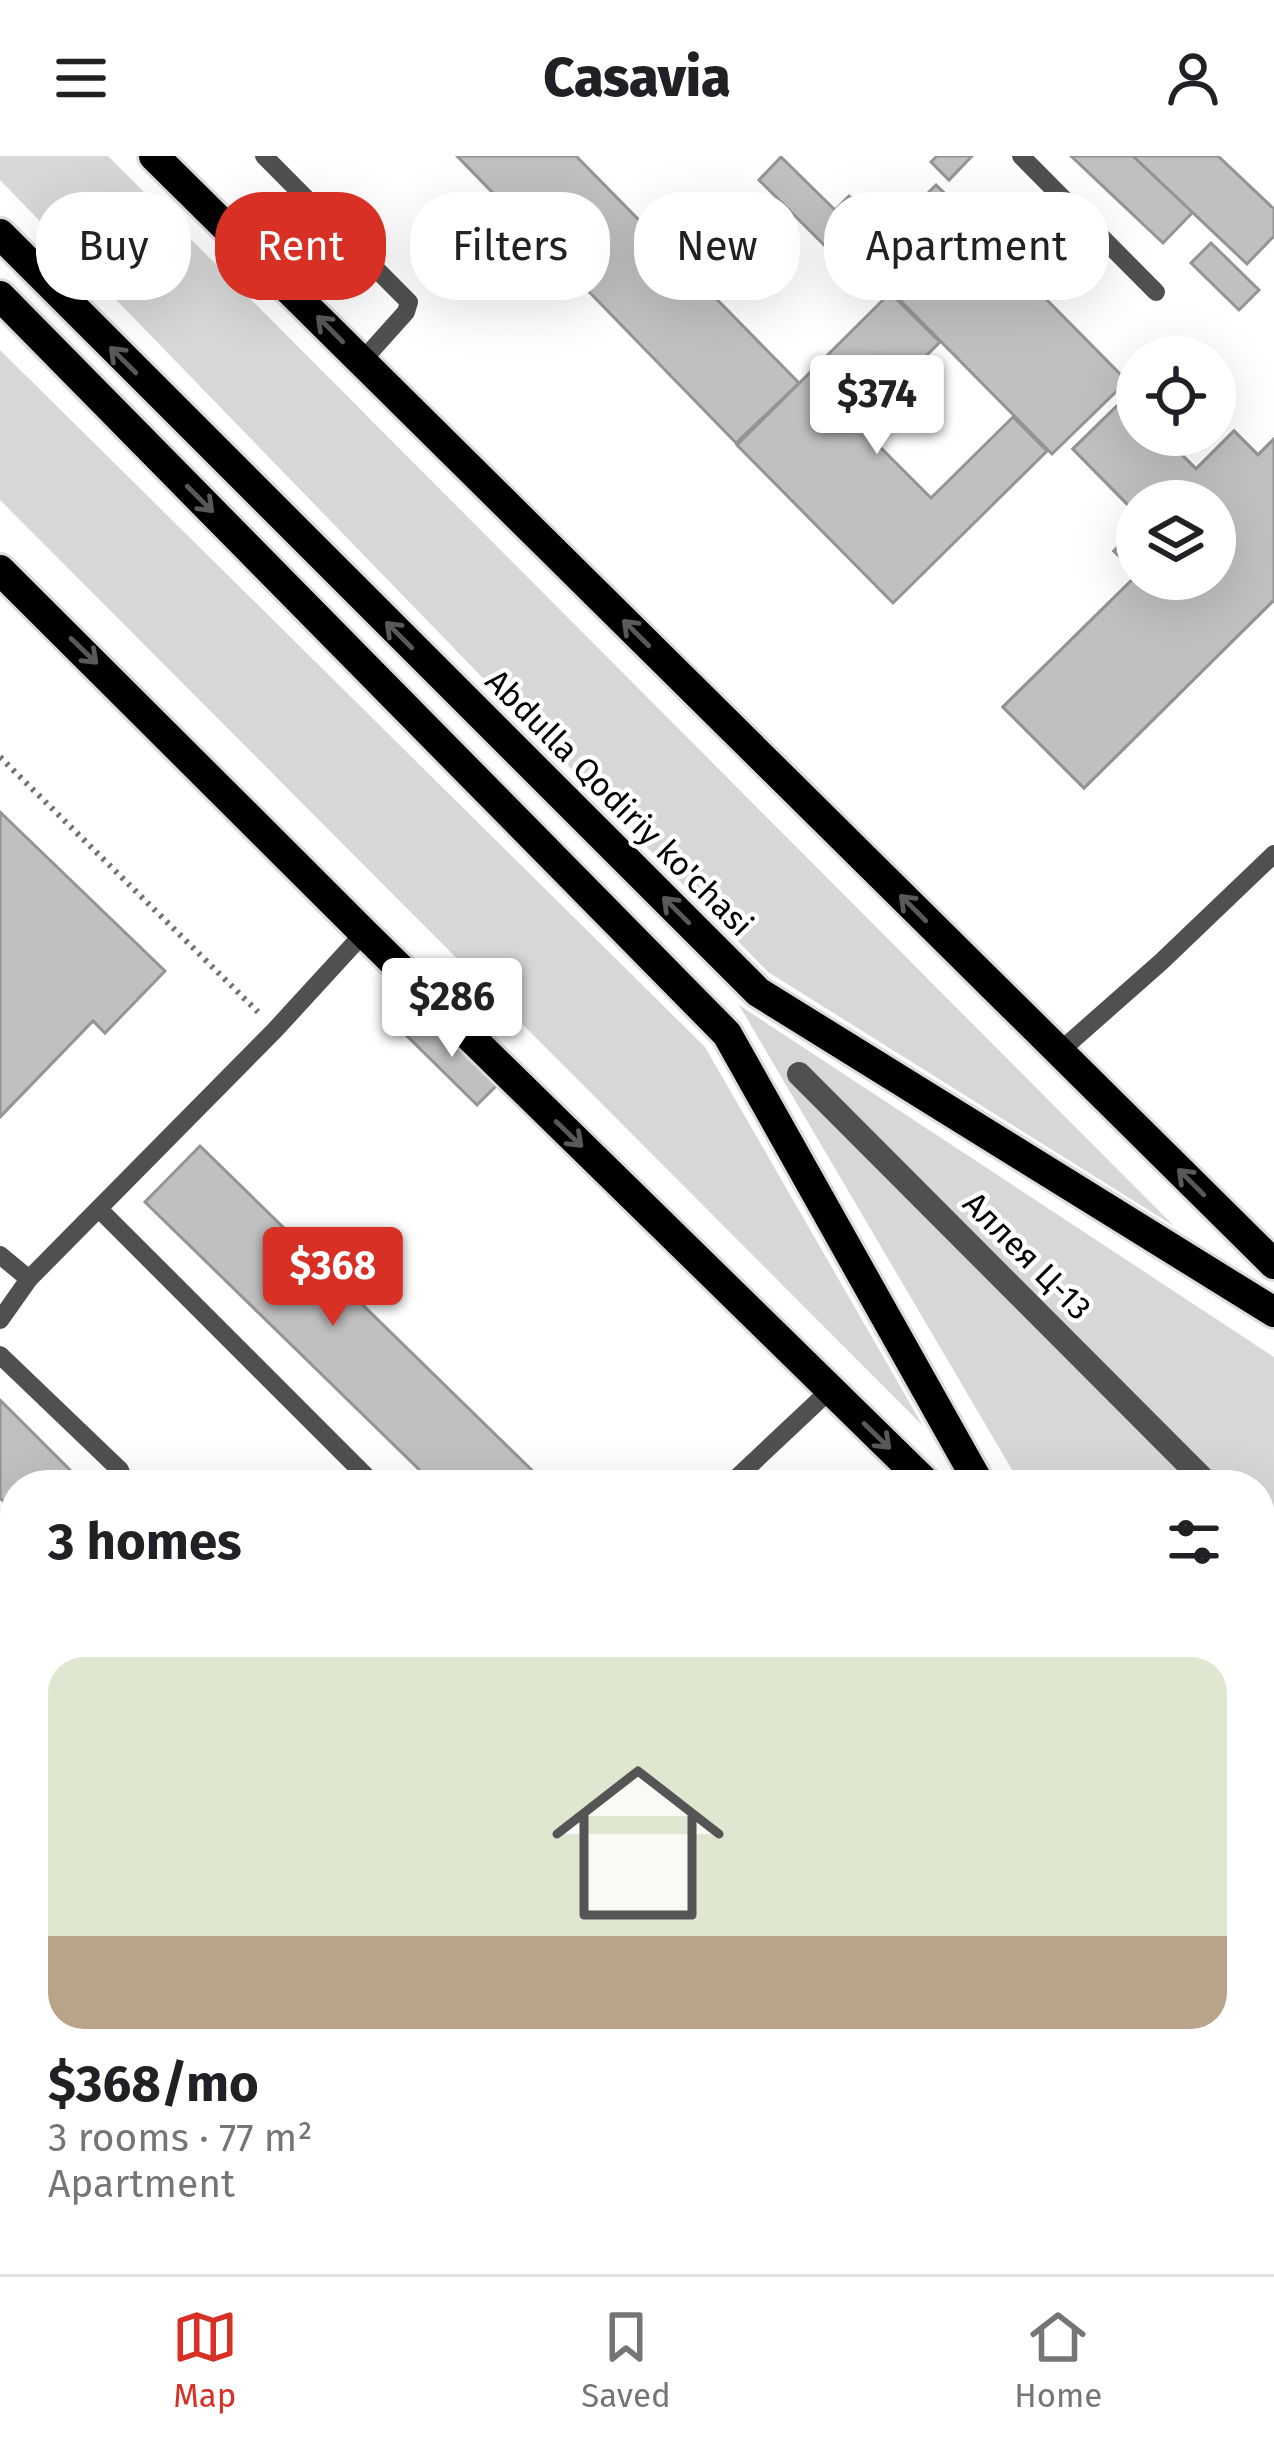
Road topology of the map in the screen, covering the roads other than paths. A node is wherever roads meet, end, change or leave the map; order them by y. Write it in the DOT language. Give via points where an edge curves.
graph roads {
  1 [pos="154,156"];
  2 [pos="263,156"];
  3 [pos="1021,156"];
  4 [pos="0,234"];
  5 [pos="1156,292"];
  6 [pos="0,296"];
  7 [pos="362,361"];
  8 [pos="0,570"];
  9 [pos="1274,854"];
  10 [pos="364,933"];
  11 [pos="1058,1052"];
  12 [pos="799,1074"];
  13 [pos="99,1209"];
  14 [pos="0,1255"];
  15 [pos="1274,1264"];
  16 [pos="29,1279"];
  17 [pos="1274,1312"];
  18 [pos="0,1319"];
  19 [pos="0,1354"];
  20 [pos="830,1390"];
  21 [pos="119,1470"];
  22 [pos="360,1470"];
  23 [pos="745,1470"];
  24 [pos="913,1470"];
  25 [pos="972,1470"];
  26 [pos="1194,1470"];
  7 -- 1 [label="main road, one-way"];
  2 -- 7 [label="lane" via="409,302"];
  3 -- 5 [label="lane"];
  17 -- 4 [label="main road, Abdulla Qodiriy ko'chasi, one-way" via="758,992"];
  6 -- 25 [label="main road, one-way" via="727,1034"];
  11 -- 7 [label="main road, one-way"];
  8 -- 10 [label="main road, one-way"];
  9 -- 11 [label="lane"];
  10 -- 13 [label="lane"];
  10 -- 20 [label="main road, one-way"];
  15 -- 11 [label="main road, one-way"];
  12 -- 26 [label="street, Аллея Ц-13"];
  13 -- 16 [label="lane"];
  13 -- 22 [label="lane"];
  14 -- 16 [label="lane"];
  16 -- 18 [label="lane"];
  19 -- 21 [label="lane"];
  20 -- 23 [label="lane"];
  20 -- 24 [label="main road, one-way"];
}
